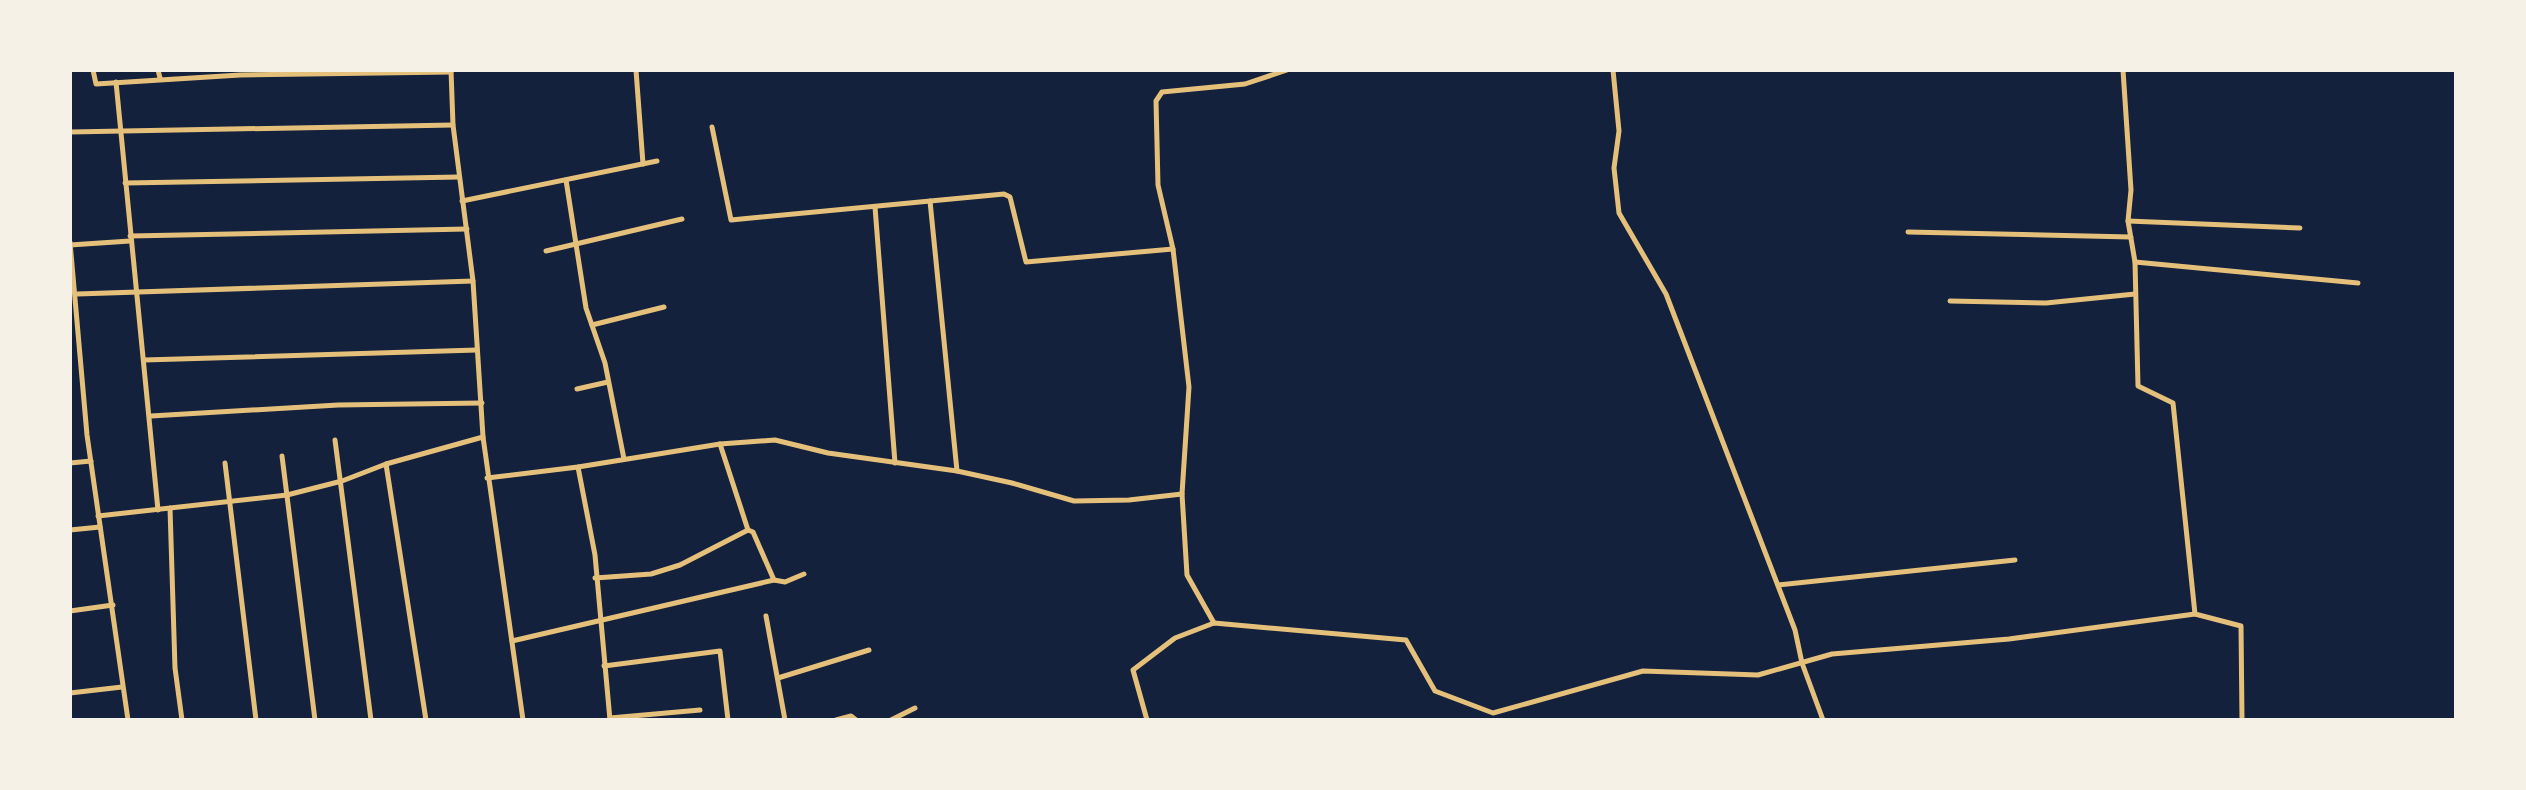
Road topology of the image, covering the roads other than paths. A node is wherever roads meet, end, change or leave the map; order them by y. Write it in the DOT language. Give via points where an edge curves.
graph roads {
  1 [pos="93,70"];
  2 [pos="158,70"];
  3 [pos="636,70"];
  4 [pos="1287,70"];
  5 [pos="1613,70"];
  6 [pos="2123,70"];
  7 [pos="451,71"];
  8 [pos="160,78"];
  9 [pos="116,82"];
  10 [pos="453,125"];
  11 [pos="712,127"];
  12 [pos="70,132"];
  13 [pos="120,133"];
  14 [pos="657,161"];
  15 [pos="643,164"];
  16 [pos="459,177"];
  17 [pos="566,180"];
  18 [pos="125,183"];
  19 [pos="462,201"];
  20 [pos="930,201"];
  21 [pos="875,207"];
  22 [pos="682,219"];
  23 [pos="2128,221"];
  24 [pos="2300,228"];
  25 [pos="467,229"];
  26 [pos="1908,232"];
  27 [pos="2131,237"];
  28 [pos="130,239"];
  29 [pos="70,243"];
  30 [pos="576,243"];
  31 [pos="1173,249"];
  32 [pos="546,251"];
  33 [pos="2135,262"];
  34 [pos="473,281"];
  35 [pos="2358,283"];
  36 [pos="135,291"];
  37 [pos="77,294"];
  38 [pos="2135,294"];
  39 [pos="1950,301"];
  40 [pos="664,307"];
  41 [pos="592,325"];
  42 [pos="477,350"];
  43 [pos="144,360"];
  44 [pos="608,382"];
  45 [pos="577,389"];
  46 [pos="482,403"];
  47 [pos="151,416"];
  48 [pos="483,437"];
  49 [pos="335,440"];
  50 [pos="720,444"];
  51 [pos="282,456"];
  52 [pos="624,459"];
  53 [pos="91,461"];
  54 [pos="70,463"];
  55 [pos="225,463"];
  56 [pos="895,463"];
  57 [pos="386,464"];
  58 [pos="578,467"];
  59 [pos="957,471"];
  60 [pos="487,478"];
  61 [pos="342,481"];
  62 [pos="1182,494"];
  63 [pos="287,495"];
  64 [pos="228,502"];
  65 [pos="170,508"];
  66 [pos="158,510"];
  67 [pos="98,516"];
  68 [pos="100,527"];
  69 [pos="70,530"];
  70 [pos="748,530"];
  71 [pos="2015,560"];
  72 [pos="804,574"];
  73 [pos="595,578"];
  74 [pos="774,580"];
  75 [pos="1778,585"];
  76 [pos="113,605"];
  77 [pos="70,611"];
  78 [pos="2195,614"];
  79 [pos="766,616"];
  80 [pos="599,622"];
  81 [pos="1214,623"];
  82 [pos="512,641"];
  83 [pos="869,650"];
  84 [pos="1802,663"];
  85 [pos="604,666"];
  86 [pos="778,678"];
  87 [pos="122,687"];
  88 [pos="70,693"];
  89 [pos="915,708"];
  90 [pos="700,710"];
  91 [pos="610,719"];
  92 [pos="128,720"];
  93 [pos="182,720"];
  94 [pos="256,720"];
  95 [pos="315,720"];
  96 [pos="371,720"];
  97 [pos="426,720"];
  98 [pos="523,720"];
  99 [pos="728,720"];
  100 [pos="785,720"];
  101 [pos="836,720"];
  102 [pos="856,720"];
  103 [pos="891,720"];
  104 [pos="1147,720"];
  105 [pos="1823,720"];
  106 [pos="2242,720"];
  1 -- 9 [label="street" via="96,84"];
  2 -- 8 [label="street"];
  3 -- 15 [label="street"];
  4 -- 31 [label="street" via="1245,84 1158,95 1158,185"];
  5 -- 75 [label="street" via="1619,213 1666,294"];
  6 -- 23 [label="street" via="2131,190"];
  7 -- 8 [label="street"];
  7 -- 10 [label="street"];
  8 -- 9 [label="street"];
  9 -- 13 [label="street"];
  10 -- 13 [label="street"];
  10 -- 16 [label="street"];
  11 -- 21 [label="street" via="731,220"];
  12 -- 13 [label="street"];
  13 -- 18 [label="street"];
  14 -- 15 [label="street"];
  15 -- 17 [label="street"];
  16 -- 18 [label="street"];
  16 -- 19 [label="street"];
  17 -- 19 [label="street"];
  17 -- 30 [label="street"];
  18 -- 28 [label="street"];
  19 -- 25 [label="street"];
  20 -- 21 [label="street"];
  20 -- 31 [label="street" via="1008,194 1029,263"];
  20 -- 59 [label="street"];
  21 -- 56 [label="street"];
  22 -- 30 [label="street"];
  23 -- 24 [label="street"];
  23 -- 27 [label="street"];
  25 -- 28 [label="street"];
  25 -- 34 [label="street"];
  26 -- 27 [label="street"];
  27 -- 33 [label="street"];
  28 -- 29 [label="street"];
  28 -- 36 [label="street"];
  29 -- 37 [label="street"];
  30 -- 32 [label="street"];
  30 -- 41 [label="street"];
  31 -- 62 [label="street" via="1189,387"];
  33 -- 35 [label="street"];
  33 -- 38 [label="street"];
  34 -- 36 [label="street"];
  34 -- 42 [label="street"];
  36 -- 37 [label="street"];
  36 -- 43 [label="street"];
  37 -- 53 [label="street"];
  38 -- 39 [label="street" via="2046,303"];
  38 -- 78 [label="street" via="2138,386 2173,403"];
  40 -- 41 [label="street"];
  41 -- 44 [label="street"];
  42 -- 43 [label="street"];
  42 -- 46 [label="street"];
  43 -- 47 [label="street"];
  44 -- 45 [label="street"];
  44 -- 52 [label="street"];
  46 -- 47 [label="street"];
  46 -- 48 [label="street"];
  47 -- 66 [label="street"];
  48 -- 57 [label="street"];
  48 -- 60 [label="street"];
  49 -- 61 [label="street"];
  50 -- 52 [label="street"];
  50 -- 56 [label="street" via="775,440"];
  50 -- 70 [label="street"];
  51 -- 63 [label="street"];
  52 -- 58 [label="street"];
  53 -- 54 [label="street"];
  53 -- 67 [label="street"];
  55 -- 64 [label="street"];
  56 -- 59 [label="street"];
  57 -- 61 [label="street"];
  57 -- 97 [label="street"];
  58 -- 60 [label="street"];
  58 -- 73 [label="street"];
  59 -- 62 [label="street" via="1074,501"];
  60 -- 82 [label="street"];
  61 -- 63 [label="street"];
  61 -- 96 [label="street"];
  62 -- 81 [label="street" via="1187,575"];
  63 -- 64 [label="street"];
  63 -- 95 [label="street"];
  64 -- 65 [label="street"];
  64 -- 94 [label="street"];
  65 -- 66 [label="street"];
  65 -- 93 [label="street" via="175,668"];
  66 -- 67 [label="street"];
  67 -- 68 [label="street"];
  68 -- 69 [label="street"];
  68 -- 76 [label="street"];
  70 -- 73 [label="street" via="680,565 651,574"];
  70 -- 74 [label="street"];
  71 -- 75 [label="street"];
  72 -- 74 [label="street" via="785,582"];
  73 -- 80 [label="street"];
  74 -- 80 [label="street"];
  75 -- 84 [label="street"];
  76 -- 77 [label="street"];
  76 -- 87 [label="street"];
  78 -- 84 [label="street" via="2009,639 1832,654"];
  78 -- 106 [label="street" via="2241,626"];
  79 -- 86 [label="street"];
  80 -- 82 [label="street"];
  80 -- 85 [label="street"];
  81 -- 84 [label="street" via="1406,640 1435,691 1493,713 1643,671 1758,675"];
  81 -- 104 [label="street" via="1175,638 1133,670"];
  82 -- 98 [label="street"];
  83 -- 86 [label="street"];
  84 -- 105 [label="street"];
  85 -- 91 [label="street"];
  85 -- 99 [label="street" via="720,651"];
  86 -- 100 [label="street"];
  87 -- 88 [label="street"];
  87 -- 92 [label="street"];
  89 -- 103 [label="street"];
  90 -- 91 [label="street"];
  101 -- 102 [label="street"];
}
